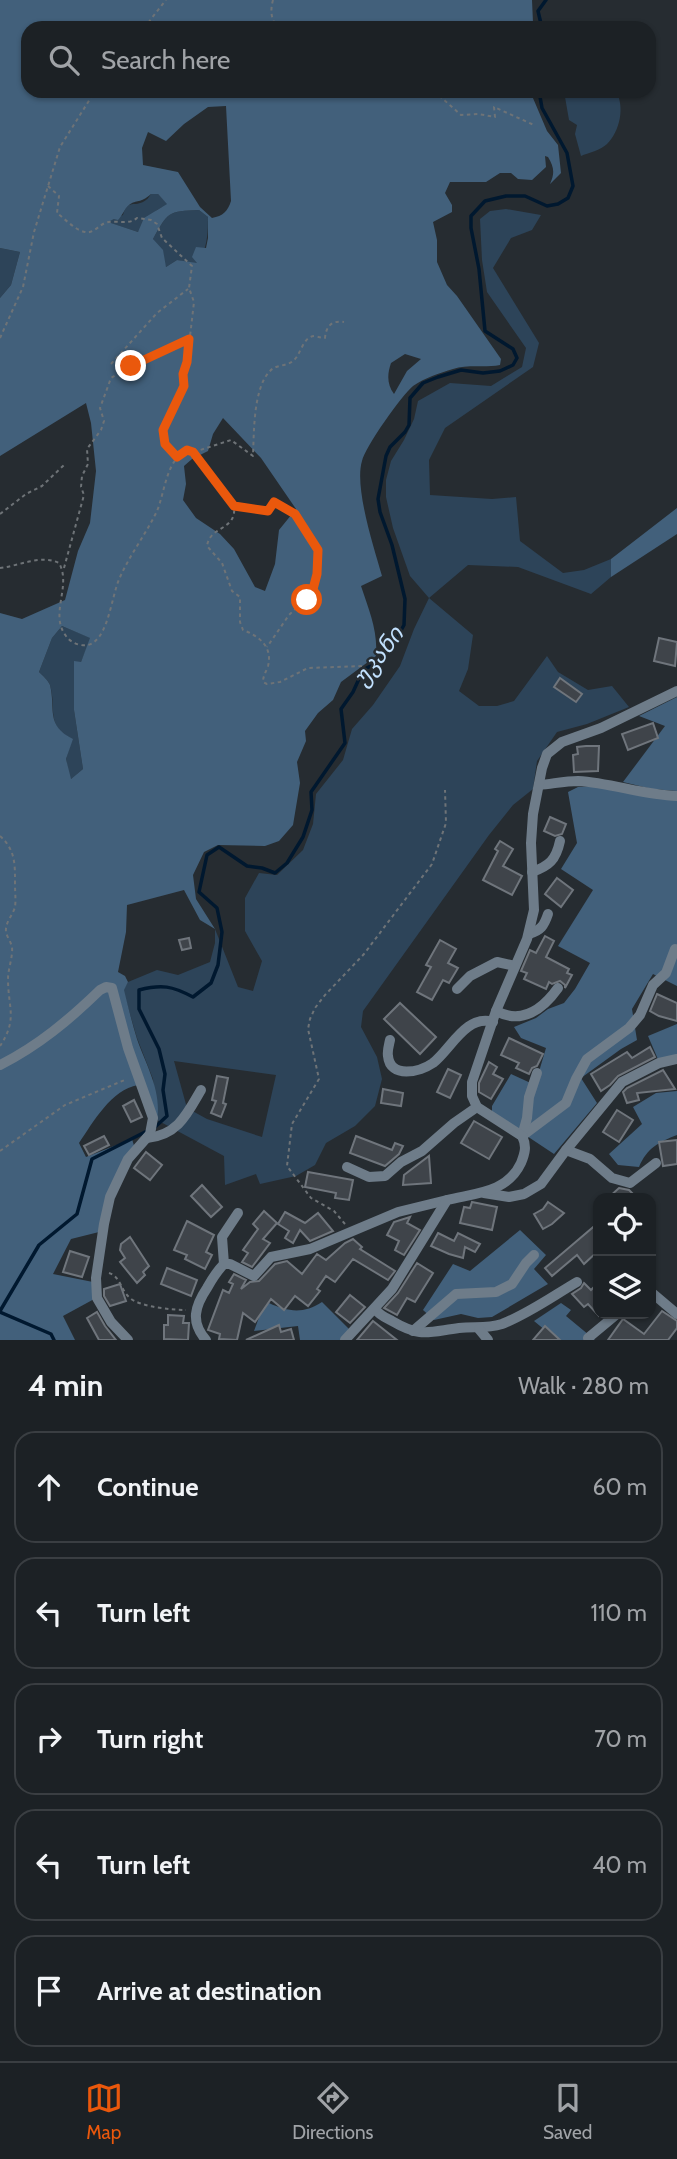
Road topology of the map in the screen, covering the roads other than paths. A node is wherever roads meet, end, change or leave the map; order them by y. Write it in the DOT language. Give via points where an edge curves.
graph roads {
  1 [pos="677,691"];
  2 [pos="539,785"];
  3 [pos="677,796"];
  4 [pos="560,841"];
  5 [pos="532,872"];
  6 [pos="548,914"];
  7 [pos="528,934"];
  8 [pos="675,949"];
  9 [pos="515,966"];
  10 [pos="558,988"];
  11 [pos="457,989"];
  12 [pos="496,1011"];
  13 [pos="493,1022"];
  14 [pos="390,1040"];
  15 [pos="677,1059"];
  16 [pos="0,1065"];
  17 [pos="537,1073"];
  18 [pos="201,1090"];
  19 [pos="477,1107"];
  20 [pos="150,1132"];
  21 [pos="522,1136"];
  22 [pos="566,1150"];
  23 [pos="656,1163"];
  24 [pos="347,1167"];
  25 [pos="483,1193"];
  26 [pos="447,1200"];
  27 [pos="238,1213"];
  28 [pos="534,1255"];
  29 [pos="224,1264"];
  30 [pos="577,1282"];
  31 [pos="656,1296"];
  32 [pos="374,1309"];
  33 [pos="677,1314"];
  34 [pos="611,1319"];
  35 [pos="479,1329"];
  36 [pos="413,1331"];
  37 [pos="588,1338"];
  38 [pos="128,1340"];
  39 [pos="206,1340"];
  40 [pos="345,1340"];
  41 [pos="488,1340"];
  1 -- 2 [label="street" via="562,742 547,754"];
  2 -- 3 [label="street" via="575,781"];
  2 -- 5 [label="street"];
  4 -- 5 [label="street" via="547,867"];
  5 -- 7 [label="street" via="534,910"];
  6 -- 7 [label="street" via="545,925"];
  7 -- 9 [label="street"];
  8 -- 21 [label="street" via="640,1015 587,1059 566,1103"];
  9 -- 11 [label="street" via="497,962 470,976"];
  9 -- 12 [label="street"];
  10 -- 12 [label="street" via="530,1015 505,1016"];
  12 -- 13 [label="street"];
  13 -- 14 [label="street" via="478,1021 433,1063 417,1071 392,1067"];
  13 -- 19 [label="street" via="472,1082"];
  15 -- 22 [label="street" via="622,1082"];
  16 -- 20 [label="street" via="68,1021 100,990 112,988 153,1118"];
  17 -- 21 [label="street"];
  18 -- 20 [label="street" via="184,1119 170,1132 158,1137"];
  19 -- 21 [label="street"];
  19 -- 24 [label="street" via="385,1177 369,1177"];
  20 -- 38 [label="street" via="128,1159 110,1197 96,1278 97,1298"];
  21 -- 25 [label="street" via="526,1144 519,1167 501,1186"];
  22 -- 23 [label="street" via="590,1158 612,1178 630,1182"];
  22 -- 25 [label="street" via="541,1184 524,1194"];
  25 -- 26 [label="street"];
  26 -- 29 [label="street" via="398,1212 310,1249 271,1257 254,1276"];
  26 -- 32 [label="street" via="404,1272"];
  27 -- 29 [label="street" via="222,1237"];
  28 -- 36 [label="street" via="512,1284 496,1292 456,1294"];
  29 -- 39 [label="street" via="195,1310"];
  30 -- 35 [label="street" via="501,1324"];
  31 -- 33 [label="street"];
  32 -- 36 [label="street"];
  32 -- 40 [label="street"];
  34 -- 37 [label="street"];
  35 -- 36 [label="street"];
  35 -- 41 [label="street"];
}
